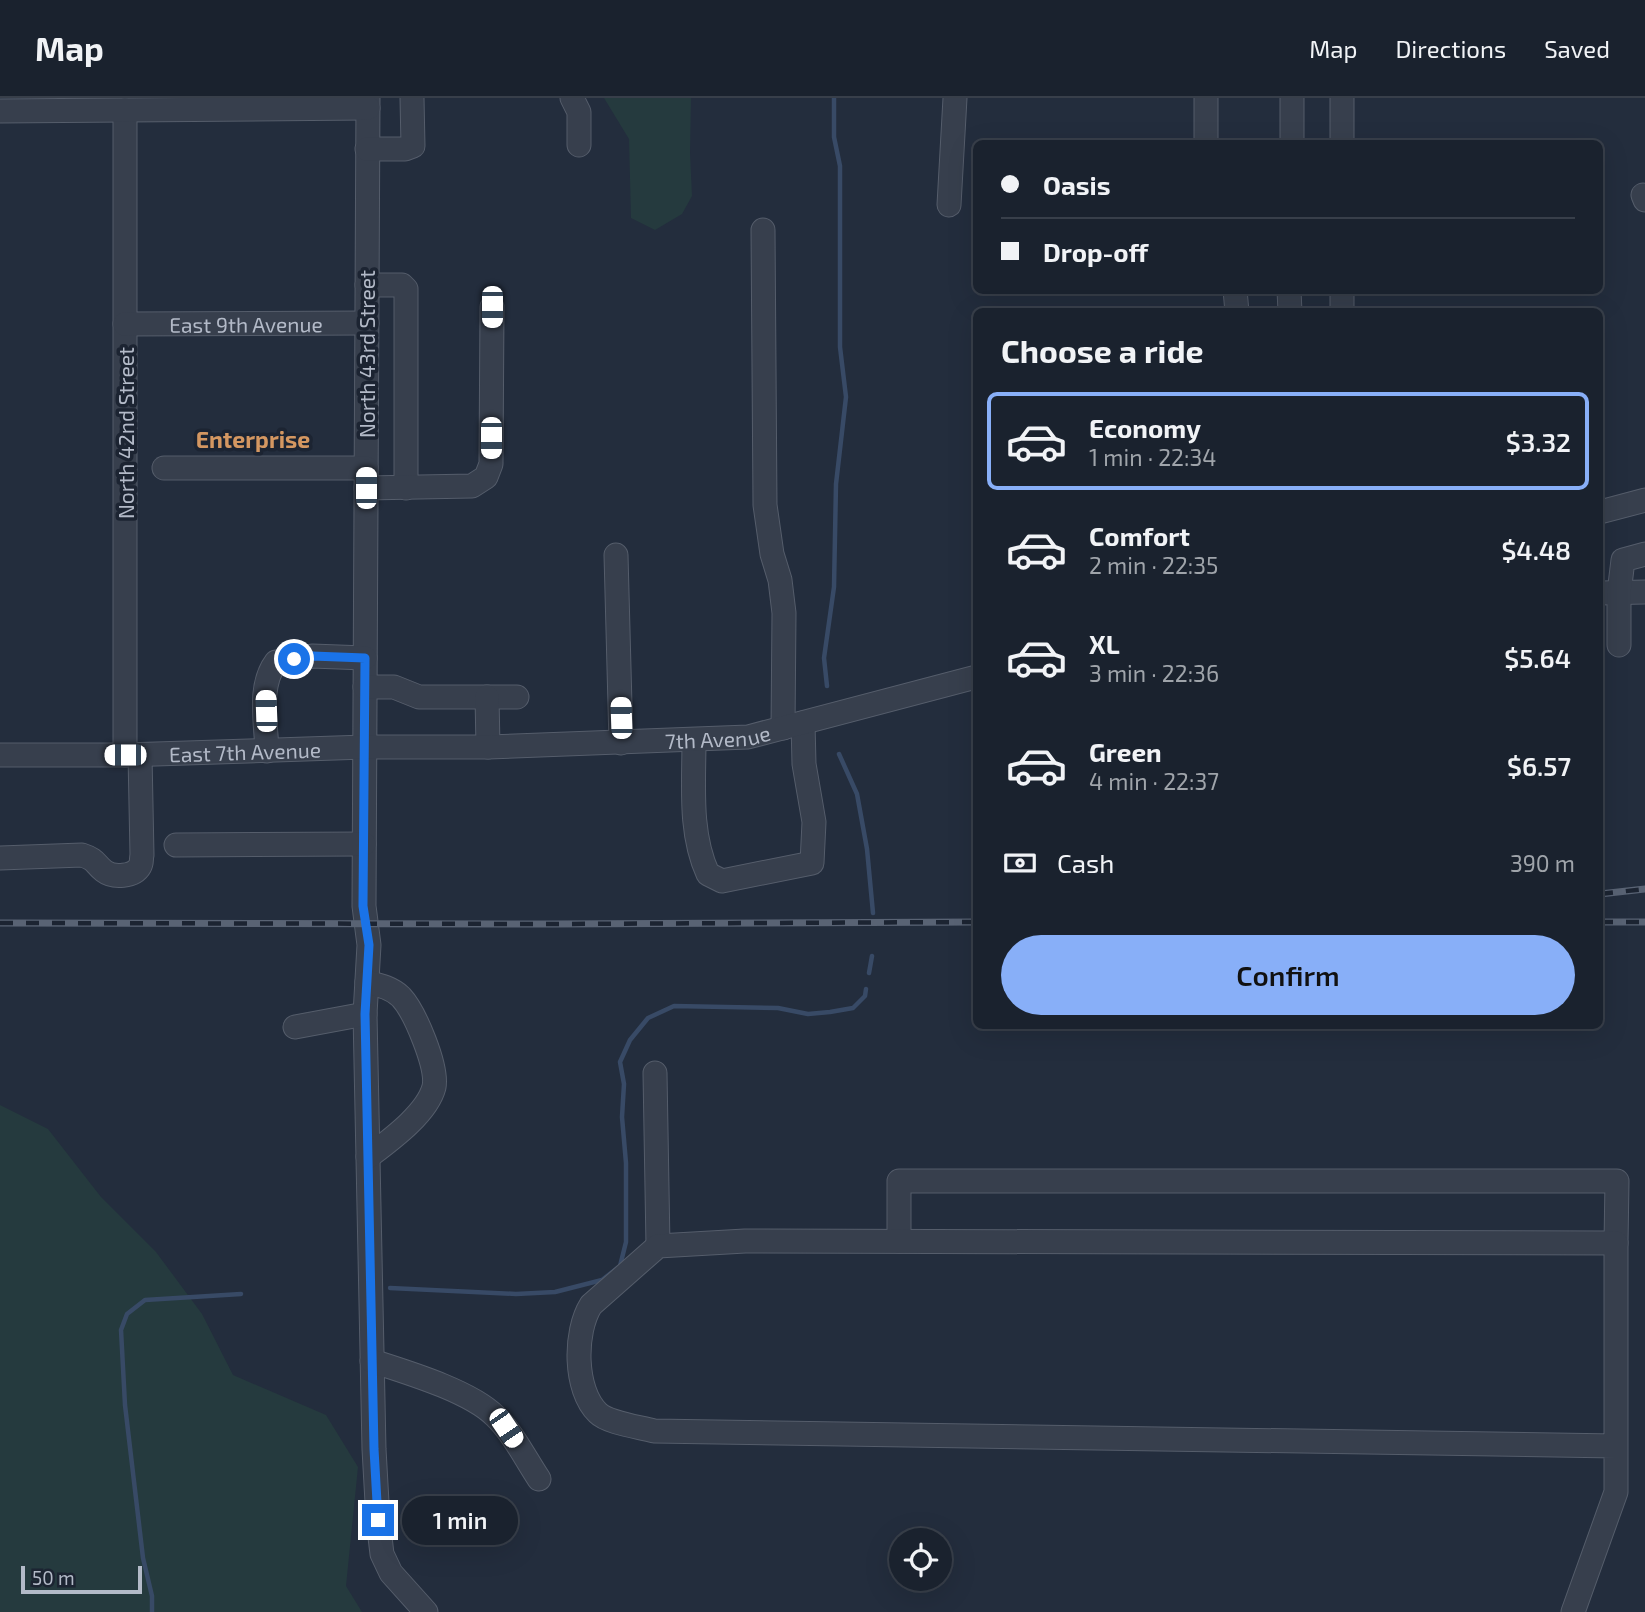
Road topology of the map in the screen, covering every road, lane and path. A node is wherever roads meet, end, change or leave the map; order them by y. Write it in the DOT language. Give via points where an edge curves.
graph roads {
  1 [pos="412,98"];
  2 [pos="572,98"];
  3 [pos="956,98"];
  4 [pos="1206,98"];
  5 [pos="1292,98"];
  6 [pos="1342,98"];
  7 [pos="368,103"];
  8 [pos="32,104"];
  9 [pos="87,104"];
  10 [pos="140,106"];
  11 [pos="0,111"];
  12 [pos="1206,140"];
  13 [pos="1292,140"];
  14 [pos="1342,140"];
  15 [pos="579,145"];
  16 [pos="367,149"];
  17 [pos="949,205"];
  18 [pos="764,230"];
  19 [pos="367,285"];
  20 [pos="492,307"];
  21 [pos="367,323"];
  22 [pos="125,324"];
  23 [pos="164,468"];
  24 [pos="366,478"];
  25 [pos="406,488"];
  26 [pos="1645,500"];
  27 [pos="1603,511"];
  28 [pos="1645,554"];
  29 [pos="616,555"];
  30 [pos="1645,592"];
  31 [pos="1609,593"];
  32 [pos="1619,645"];
  33 [pos="365,658"];
  34 [pos="973,678"];
  35 [pos="365,687"];
  36 [pos="517,696"];
  37 [pos="487,697"];
  38 [pos="793,725"];
  39 [pos="694,740"];
  40 [pos="621,743"];
  41 [pos="365,747"];
  42 [pos="488,747"];
  43 [pos="267,751"];
  44 [pos="0,755"];
  45 [pos="132,755"];
  46 [pos="364,844"];
  47 [pos="176,845"];
  48 [pos="0,858"];
  49 [pos="367,982"];
  50 [pos="365,1014"];
  51 [pos="295,1027"];
  52 [pos="655,1073"];
  53 [pos="368,1157"];
  54 [pos="900,1241"];
  55 [pos="1616,1244"];
  56 [pos="658,1246"];
  57 [pos="372,1361"];
  58 [pos="1616,1446"];
  59 [pos="539,1479"];
  60 [pos="426,1612"];
  61 [pos="1573,1612"];
  1 -- 16 [label="street" via="413,146"];
  2 -- 15 [label="street" via="579,112"];
  3 -- 17 [label="street"];
  4 -- 12 [label="street"];
  5 -- 13 [label="street"];
  6 -- 14 [label="street"];
  7 -- 10 [label="street"];
  7 -- 16 [label="street, North 43rd Street"];
  8 -- 9 [label="street"];
  8 -- 11 [label="street"];
  9 -- 10 [label="street"];
  10 -- 22 [label="street, North 42nd Street"];
  16 -- 19 [label="street, North 43rd Street"];
  18 -- 38 [label="street" via="765,505 780,580"];
  19 -- 21 [label="street, North 43rd Street"];
  19 -- 25 [label="street" via="402,285 406,289"];
  20 -- 25 [label="street" via="491,464 486,477 472,486"];
  21 -- 22 [label="street, East 9th Avenue"];
  21 -- 24 [label="street, North 43rd Street"];
  22 -- 45 [label="street, North 42nd Street"];
  23 -- 24 [label="street"];
  24 -- 25 [label="street"];
  24 -- 33 [label="street, North 43rd Street"];
  26 -- 27 [label="street"];
  28 -- 31 [label="street" via="1623,560"];
  29 -- 40 [label="street"];
  30 -- 31 [label="street"];
  31 -- 32 [label="street"];
  33 -- 35 [label="street, North 43rd Street"];
  33 -- 43 [label="street" via="312,656 276,663 268,673 265,691"];
  34 -- 38 [label="street, 7th Avenue"];
  35 -- 37 [label="street" via="394,687 419,697"];
  35 -- 41 [label="street, North 43rd Street"];
  36 -- 37 [label="street"];
  37 -- 42 [label="street"];
  38 -- 39 [label="street, 7th Avenue" via="748,737"];
  38 -- 39 [label="street" via="814,822 812,863 722,881 708,874 697,838"];
  39 -- 40 [label="street, 7th Avenue"];
  40 -- 42 [label="street, 7th Avenue"];
  41 -- 42 [label="street, 7th Avenue"];
  41 -- 43 [label="street, East 7th Avenue"];
  41 -- 46 [label="street, North 43rd Street"];
  43 -- 45 [label="street, East 7th Avenue"];
  44 -- 45 [label="street, East 7th Avenue"];
  45 -- 48 [label="street, North 42nd Street" via="142,855 132,874 104,872 95,859 82,855"];
  46 -- 47 [label="street"];
  46 -- 49 [label="street, North 43rd Street"];
  49 -- 50 [label="street, North 43rd Street"];
  49 -- 53 [label="street" via="402,998 433,1064 434,1087 423,1108"];
  50 -- 51 [label="street"];
  50 -- 53 [label="street, North 43rd Street"];
  52 -- 56 [label="street"];
  53 -- 57 [label="street, North 43rd Street"];
  54 -- 55 [label="street"];
  54 -- 55 [label="street" via="899,1181 1618,1181"];
  54 -- 56 [label="street"];
  55 -- 58 [label="street"];
  56 -- 58 [label="street" via="591,1305 579,1341 581,1378 599,1415 654,1431"];
  57 -- 59 [label="street" via="437,1383 494,1414"];
  57 -- 60 [label="street, North 43rd Street" via="382,1553 391,1573"];
  58 -- 61 [label="street" via="1616,1492"];
}
